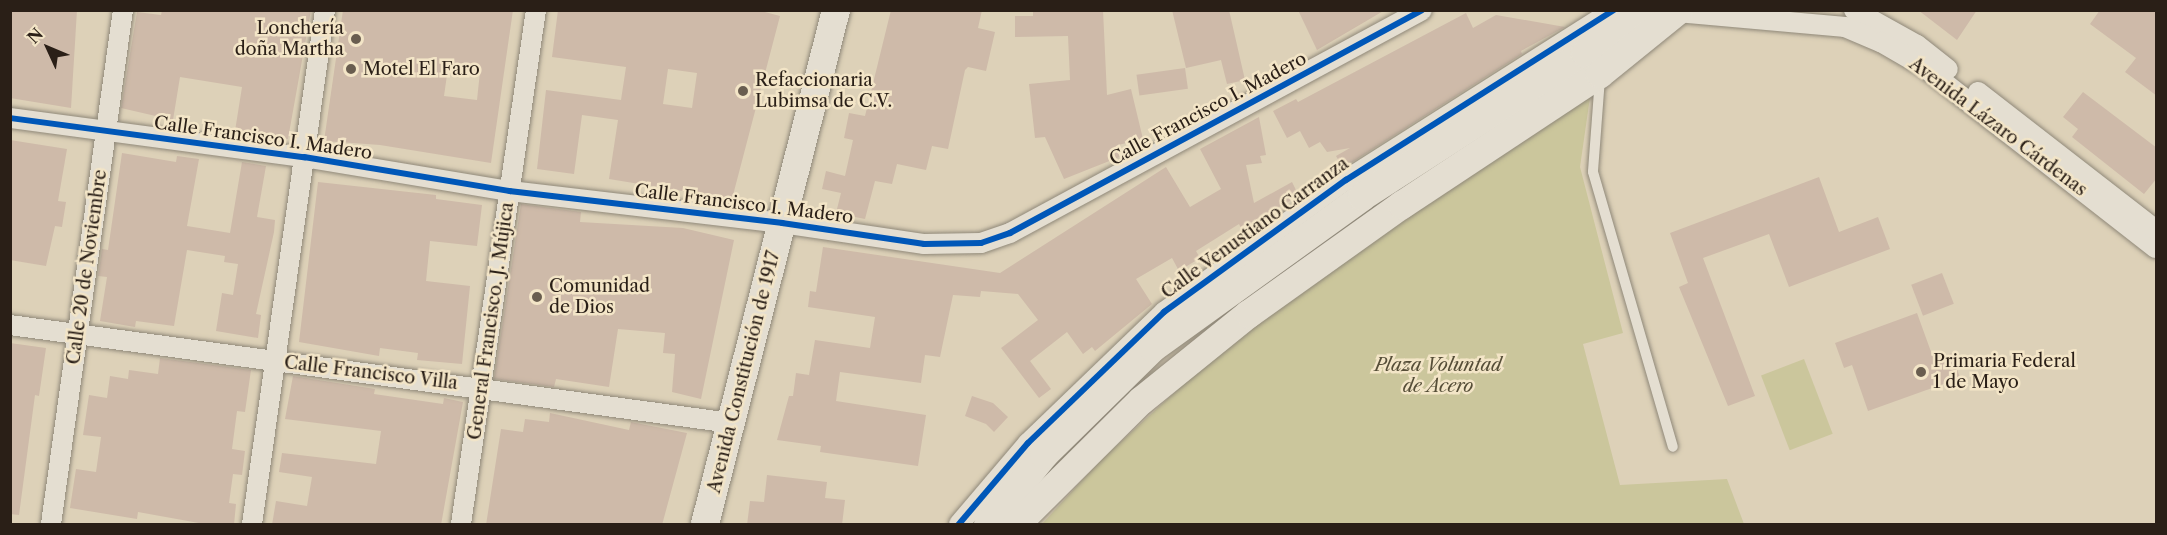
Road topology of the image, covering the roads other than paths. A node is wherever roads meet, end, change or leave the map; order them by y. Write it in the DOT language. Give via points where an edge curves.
graph roads {
  1 [pos="123,10"];
  2 [pos="325,10"];
  3 [pos="536,10"];
  4 [pos="836,10"];
  5 [pos="1422,10"];
  6 [pos="1614,10"];
  7 [pos="1641,10"];
  8 [pos="1854,10"];
  9 [pos="1669,11"];
  10 [pos="1593,63"];
  11 [pos="10,118"];
  12 [pos="106,131"];
  13 [pos="304,157"];
  14 [pos="510,191"];
  15 [pos="782,223"];
  16 [pos="2157,230"];
  17 [pos="2157,248"];
  18 [pos="10,326"];
  19 [pos="77,333"];
  20 [pos="275,361"];
  21 [pos="481,387"];
  22 [pos="731,423"];
  23 [pos="1673,447"];
  24 [pos="51,525"];
  25 [pos="252,525"];
  26 [pos="461,525"];
  27 [pos="705,525"];
  28 [pos="959,525"];
  29 [pos="988,525"];
  30 [pos="1017,525"];
  1 -- 12 [label="street, Calle 20 de Noviembre"];
  2 -- 13 [label="street"];
  3 -- 14 [label="street, General Francisco. J. Mújica"];
  4 -- 15 [label="main road, Avenida Constitución de 1917"];
  5 -- 15 [label="street, Calle Francisco I. Madero" via="1010,233 981,243 924,244"];
  6 -- 28 [label="street, Calle Venustiano Carranza" via="1346,180 1164,312 1028,442"];
  7 -- 10 [label="main road"];
  8 -- 16 [label="street, Avenida Lázaro Cárdenas" via="1917,45"];
  9 -- 10 [label="main road"];
  9 -- 17 [label="street, Avenida Lázaro Cárdenas" via="1845,27 1881,42 1924,67"];
  10 -- 23 [label="lane" via="1593,172"];
  10 -- 29 [label="main road" via="1362,197 1153,348 1044,455"];
  10 -- 30 [label="main road" via="1249,314 1141,401"];
  11 -- 12 [label="street, Calle Francisco I. Madero"];
  12 -- 13 [label="street, Calle Francisco I. Madero"];
  12 -- 19 [label="street, Calle 20 de Noviembre"];
  13 -- 14 [label="street, Calle Francisco I. Madero"];
  13 -- 20 [label="street"];
  14 -- 15 [label="street, Calle Francisco I. Madero"];
  14 -- 21 [label="street, General Francisco. J. Mújica"];
  15 -- 22 [label="main road, Avenida Constitución de 1917"];
  18 -- 19 [label="street, Calle Francisco Villa"];
  19 -- 20 [label="street, Calle Francisco Villa"];
  19 -- 24 [label="street, Calle 20 de Noviembre"];
  20 -- 21 [label="street, Calle Francisco Villa"];
  20 -- 25 [label="street"];
  21 -- 22 [label="street, Calle Francisco Villa"];
  21 -- 26 [label="street, General Francisco. J. Mújica"];
  22 -- 27 [label="main road, Avenida Constitución de 1917"];
}
